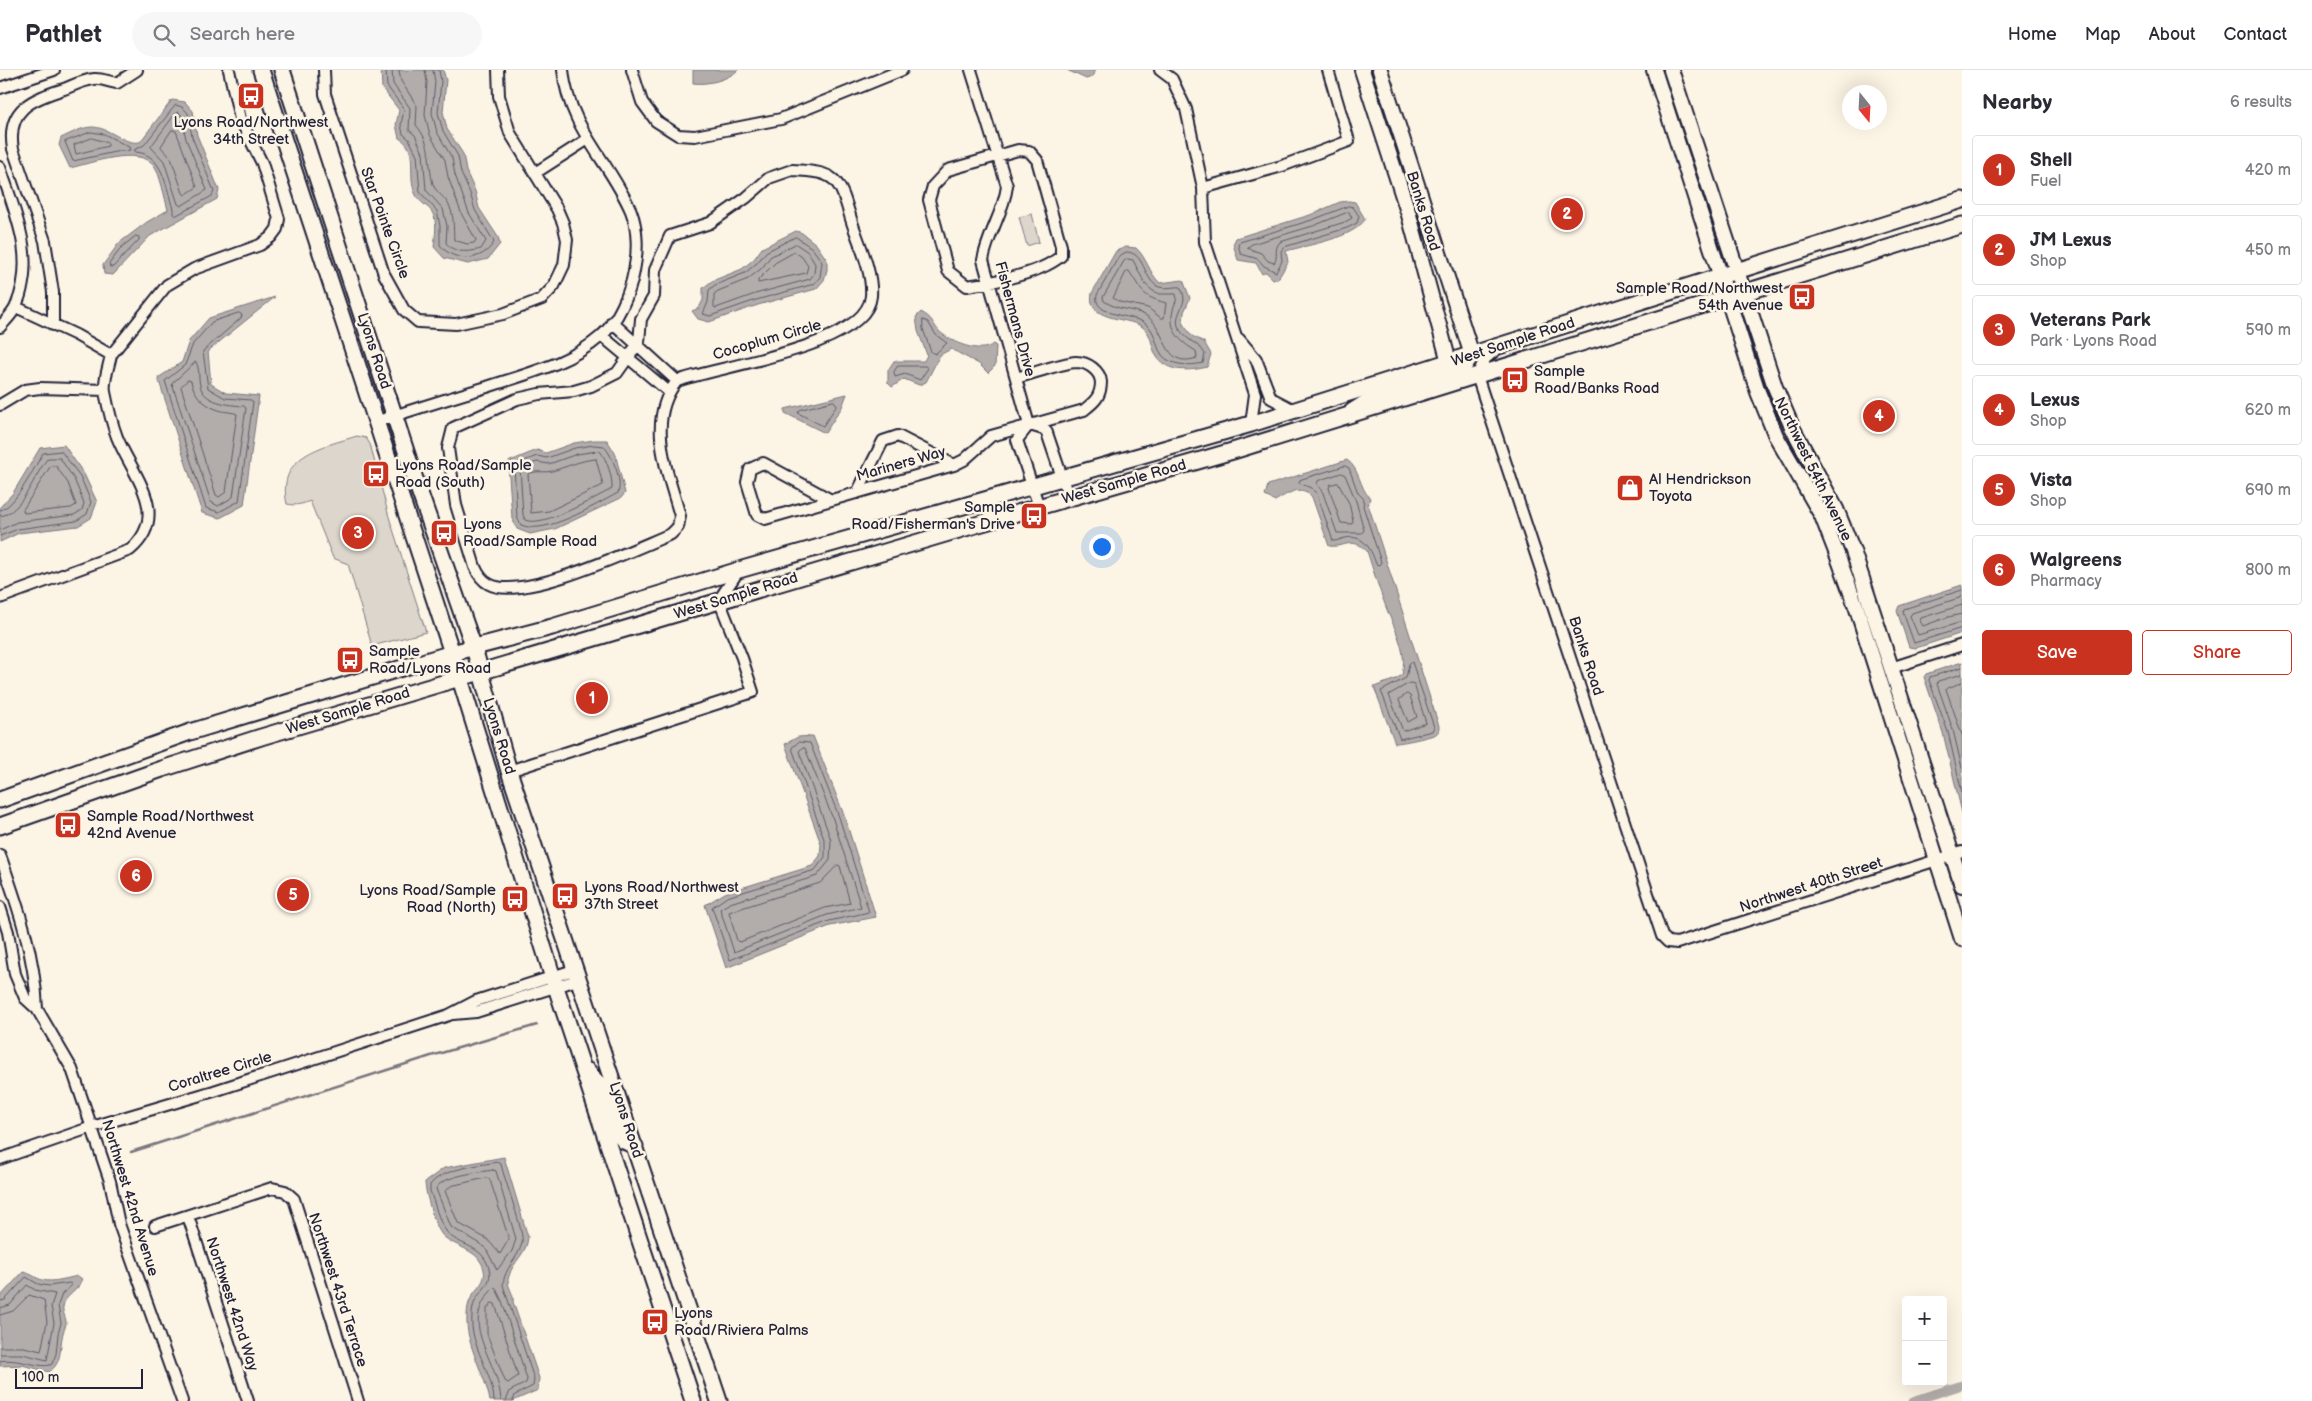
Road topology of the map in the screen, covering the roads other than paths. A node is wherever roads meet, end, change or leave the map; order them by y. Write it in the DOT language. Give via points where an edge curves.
graph roads {
  1 [pos="54,70"];
  2 [pos="137,70"];
  3 [pos="229,70"];
  4 [pos="261,70"];
  5 [pos="282,70"];
  6 [pos="324,70"];
  7 [pos="498,70"];
  8 [pos="563,70"];
  9 [pos="632,70"];
  10 [pos="902,70"];
  11 [pos="1160,70"];
  12 [pos="1328,70"];
  13 [pos="1362,70"];
  14 [pos="1380,70"];
  15 [pos="1654,70"];
  16 [pos="1671,70"];
  17 [pos="974,73"];
  18 [pos="0,88"];
  19 [pos="588,139"];
  20 [pos="998,154"];
  21 [pos="0,167"];
  22 [pos="535,173"];
  23 [pos="1203,188"];
  24 [pos="1962,200"];
  25 [pos="1962,225"];
  26 [pos="1736,271"];
  27 [pos="1720,276"];
  28 [pos="990,283"];
  29 [pos="1744,294"];
  30 [pos="1728,299"];
  31 [pos="16,308"];
  32 [pos="612,322"];
  33 [pos="53,324"];
  34 [pos="0,328"];
  35 [pos="602,336"];
  36 [pos="1237,336"];
  37 [pos="1501,345"];
  38 [pos="636,346"];
  39 [pos="111,355"];
  40 [pos="1472,355"];
  41 [pos="628,359"];
  42 [pos="1449,362"];
  43 [pos="1478,376"];
  44 [pos="1016,378"];
  45 [pos="677,381"];
  46 [pos="105,390"];
  47 [pos="669,392"];
  48 [pos="0,405"];
  49 [pos="1294,410"];
  50 [pos="395,415"];
  51 [pos="1341,418"];
  52 [pos="375,422"];
  53 [pos="1251,424"];
  54 [pos="1029,425"];
  55 [pos="954,465"];
  56 [pos="1062,479"];
  57 [pos="1032,487"];
  58 [pos="858,493"];
  59 [pos="1069,498"];
  60 [pos="831,500"];
  61 [pos="1039,507"];
  62 [pos="739,570"];
  63 [pos="0,598"];
  64 [pos="719,600"];
  65 [pos="1962,645"];
  66 [pos="474,648"];
  67 [pos="452,653"];
  68 [pos="1891,668"];
  69 [pos="481,673"];
  70 [pos="1877,673"];
  71 [pos="459,678"];
  72 [pos="509,771"];
  73 [pos="0,800"];
  74 [pos="0,826"];
  75 [pos="1957,854"];
  76 [pos="0,855"];
  77 [pos="1936,860"];
  78 [pos="1962,885"];
  79 [pos="0,908"];
  80 [pos="1962,939"];
  81 [pos="1668,942"];
  82 [pos="578,974"];
  83 [pos="554,982"];
  84 [pos="36,1010"];
  85 [pos="580,1060"];
  86 [pos="92,1127"];
  87 [pos="635,1146"];
  88 [pos="0,1159"];
  89 [pos="188,1216"];
  90 [pos="155,1226"];
  91 [pos="182,1401"];
  92 [pos="248,1401"];
  93 [pos="358,1401"];
  94 [pos="693,1401"];
  95 [pos="719,1401"];
  1 -- 18 [label="street"];
  2 -- 33 [label="street" via="117,83 96,78 35,98 14,122 13,149 45,241 51,269"];
  3 -- 39 [label="street" via="240,118 262,163 279,219 277,229 260,245 194,269 167,285"];
  4 -- 52 [label="main road, Lyons Road"];
  5 -- 50 [label="main road, Lyons Road"];
  6 -- 22 [label="street, Star Pointe Circle" via="325,94 384,274 404,310 418,322 456,324 503,314 542,299 554,286 564,265 567,240 557,209"];
  7 -- 22 [label="street, Star Pointe Circle" via="499,96 510,133"];
  8 -- 19 [label="street" via="571,108"];
  9 -- 10 [label="street" via="642,102 656,121 678,135 695,136 781,118"];
  11 -- 23 [label="street" via="1172,79 1186,109"];
  12 -- 23 [label="street" via="1349,141 1282,166"];
  13 -- 42 [label="street, Banks Road" via="1409,215"];
  14 -- 40 [label="street, Banks Road"];
  15 -- 27 [label="street, Northwest 54th Avenue"];
  16 -- 26 [label="street, Northwest 54th Avenue"];
  17 -- 20 [label="street, Fishermans Drive"];
  19 -- 22 [label="street"];
  19 -- 32 [label="street" via="624,195 632,214 636,238 632,285"];
  20 -- 28 [label="street, Fishermans Drive" via="1007,186 1005,202 986,242 984,260"];
  20 -- 28 [label="street" via="948,170 933,186 929,200 948,271 968,286"];
  20 -- 28 [label="street" via="1028,151 1037,160 1061,256 1051,265"];
  21 -- 31 [label="street" via="23,238 26,263 24,284"];
  23 -- 36 [label="street" via="1205,242"];
  24 -- 26 [label="main road, West Sample Road"];
  25 -- 29 [label="main road, West Sample Road"];
  26 -- 27 [label="main road, West Sample Road"];
  26 -- 29 [label="street, Northwest 54th Avenue"];
  27 -- 30 [label="street, Northwest 54th Avenue"];
  27 -- 37 [label="main road, West Sample Road"];
  28 -- 44 [label="street, Fishermans Drive"];
  29 -- 30 [label="main road, West Sample Road"];
  29 -- 68 [label="street, Northwest 54th Avenue" via="1775,387 1839,518"];
  30 -- 43 [label="main road, West Sample Road"];
  30 -- 70 [label="street, Northwest 54th Avenue" via="1776,436 1822,516"];
  31 -- 33 [label="street"];
  31 -- 34 [label="street"];
  32 -- 35 [label="street"];
  32 -- 38 [label="street"];
  33 -- 39 [label="street"];
  35 -- 41 [label="street"];
  35 -- 50 [label="street" via="567,359"];
  36 -- 49 [label="street" via="1256,359 1271,398"];
  36 -- 53 [label="street" via="1255,394"];
  37 -- 40 [label="main road, West Sample Road"];
  37 -- 43 [label="street" via="1485,359"];
  38 -- 41 [label="street, Cocoplum Circle"];
  38 -- 45 [label="street"];
  38 -- 45 [label="street, Cocoplum Circle" via="641,320 654,296 655,270 670,236 710,222 740,203 769,178 792,170 828,176 842,187 869,277 871,296 868,309 856,321 824,340"];
  39 -- 46 [label="street"];
  40 -- 42 [label="main road, West Sample Road"];
  40 -- 51 [label="street" via="1461,372 1368,401"];
  41 -- 47 [label="street"];
  41 -- 47 [label="street, Cocoplum Circle" via="617,373 592,386 517,399 453,428 448,448 456,505 474,568 490,585 504,588 548,583 671,534 678,527 680,516 660,441 662,409"];
  42 -- 49 [label="main road, West Sample Road"];
  43 -- 51 [label="main road, West Sample Road"];
  43 -- 81 [label="street, Banks Road" via="1662,936"];
  44 -- 54 [label="street, Fishermans Drive"];
  44 -- 54 [label="street, Mariners Way" via="1077,362 1092,367 1100,378 1101,392 1084,410"];
  45 -- 47 [label="street, Cocoplum Circle"];
  46 -- 48 [label="street" via="25,390"];
  46 -- 63 [label="street" via="117,436 146,497 150,514 147,529 130,550"];
  49 -- 53 [label="main road, West Sample Road"];
  50 -- 52 [label="street"];
  50 -- 66 [label="main road, Lyons Road"];
  51 -- 59 [label="main road, West Sample Road"];
  52 -- 67 [label="main road, Lyons Road"];
  53 -- 56 [label="main road, West Sample Road"];
  54 -- 55 [label="street, Mariners Way" via="991,436"];
  54 -- 56 [label="street" via="1046,430"];
  54 -- 57 [label="street" via="1017,440"];
  55 -- 58 [label="street, Mariners Way"];
  55 -- 58 [label="street" via="898,436 883,441"];
  56 -- 57 [label="main road, West Sample Road"];
  56 -- 59 [label="street"];
  57 -- 61 [label="street"];
  57 -- 62 [label="main road, West Sample Road"];
  58 -- 60 [label="street, Mariners Way"];
  59 -- 61 [label="main road, West Sample Road"];
  60 -- 60 [label="street, Mariners Way" via="763,463 750,469 747,482 757,515 765,519"];
  61 -- 64 [label="main road, West Sample Road"];
  62 -- 64 [label="street"];
  62 -- 66 [label="main road, West Sample Road"];
  64 -- 69 [label="main road, West Sample Road"];
  64 -- 72 [label="street" via="753,692"];
  65 -- 68 [label="street"];
  66 -- 67 [label="main road, West Sample Road"];
  66 -- 69 [label="main road, Lyons Road"];
  67 -- 71 [label="main road, Lyons Road"];
  67 -- 73 [label="main road, West Sample Road" via="190,732"];
  68 -- 70 [label="street"];
  68 -- 75 [label="street, Northwest 54th Avenue"];
  69 -- 71 [label="main road, West Sample Road"];
  69 -- 72 [label="main road, Lyons Road"];
  70 -- 77 [label="street, Northwest 54th Avenue"];
  71 -- 74 [label="main road, West Sample Road" via="162,769"];
  71 -- 83 [label="main road, Lyons Road"];
  72 -- 82 [label="main road, Lyons Road"];
  75 -- 77 [label="street, Northwest 40th Street"];
  75 -- 78 [label="street, Northwest 54th Avenue"];
  76 -- 84 [label="street, Northwest 42nd Avenue" via="24,926"];
  77 -- 80 [label="street, Northwest 54th Avenue"];
  77 -- 81 [label="street, Northwest 40th Street" via="1677,943"];
  79 -- 84 [label="street, Northwest 42nd Avenue" via="15,974 25,998"];
  82 -- 83 [label="street, Coraltree Circle"];
  82 -- 87 [label="main road, Lyons Road"];
  83 -- 85 [label="main road, Lyons Road"];
  83 -- 86 [label="street, Coraltree Circle" via="476,1012 449,1015"];
  84 -- 86 [label="street, Northwest 42nd Avenue" via="72,1069"];
  85 -- 87 [label="main road" via="606,1094 620,1136"];
  85 -- 94 [label="main road, Lyons Road"];
  86 -- 88 [label="street, Coraltree Circle"];
  86 -- 91 [label="street, Northwest 42nd Avenue" via="110,1181 119,1224"];
  87 -- 95 [label="main road, Lyons Road"];
  89 -- 90 [label="street"];
  89 -- 92 [label="street, Northwest 42nd Way"];
  89 -- 93 [label="street, Northwest 43rd Terrace" via="272,1188 285,1191 294,1198"];
}
